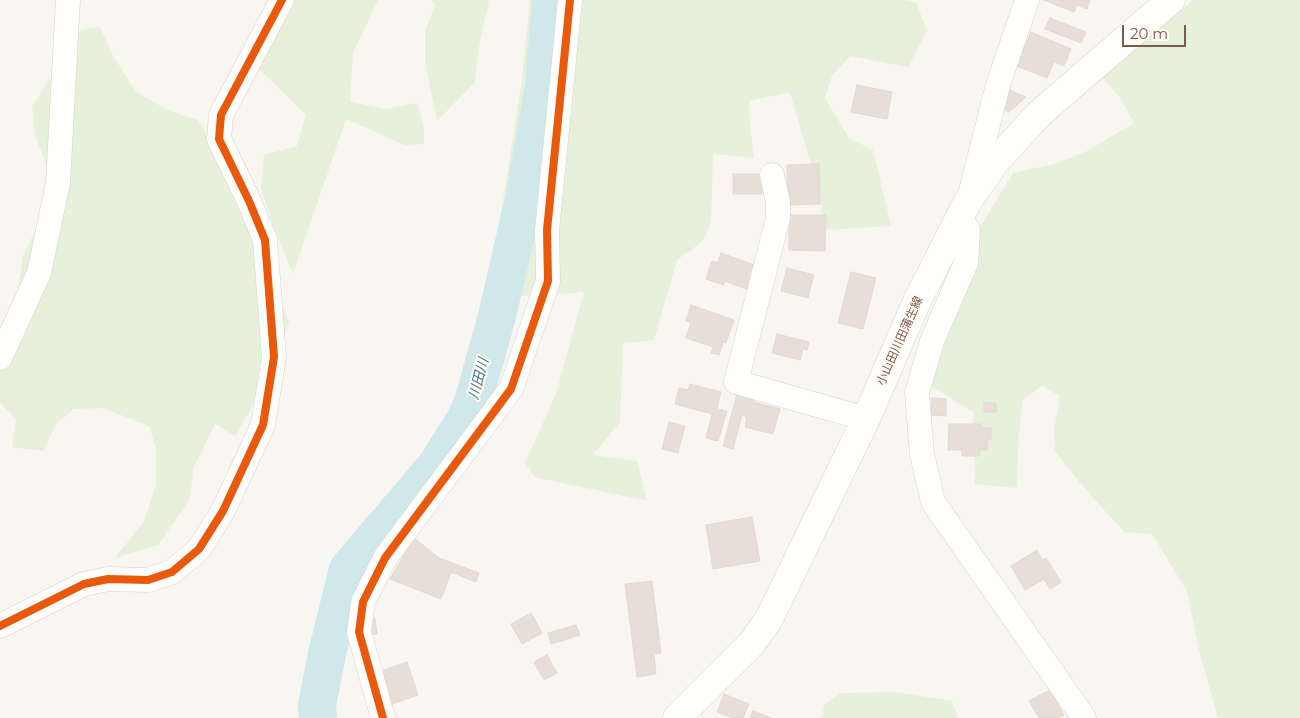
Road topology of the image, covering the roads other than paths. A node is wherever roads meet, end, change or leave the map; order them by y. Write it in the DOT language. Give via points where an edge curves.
graph roads {
  1 [pos="68,0"];
  2 [pos="282,0"];
  3 [pos="570,0"];
  4 [pos="1027,0"];
  5 [pos="1171,0"];
  6 [pos="772,176"];
  7 [pos="964,209"];
  8 [pos="0,358"];
  9 [pos="866,419"];
  10 [pos="0,626"];
  11 [pos="383,718"];
  12 [pos="676,718"];
  13 [pos="1084,718"];
  1 -- 8 [label="street" via="58,183 39,273"];
  2 -- 10 [label="street" via="222,115 219,139 265,240 274,357 263,426 223,511 199,549 172,572 148,580 108,579 84,584"];
  3 -- 11 [label="street" via="547,230 548,281 511,389 385,558 363,602 359,632"];
  4 -- 7 [label="street" via="998,85"];
  5 -- 7 [label="main road, 小山田川田蒲生線" via="1039,114 996,161"];
  6 -- 9 [label="street" via="778,218 736,382"];
  7 -- 9 [label="main road, 小山田川田蒲生線" via="917,301"];
  7 -- 13 [label="street" via="968,230 966,263 932,341 917,393 922,454 933,502"];
  9 -- 12 [label="main road, 小山田川田蒲生線" via="769,619 752,642"];
}
